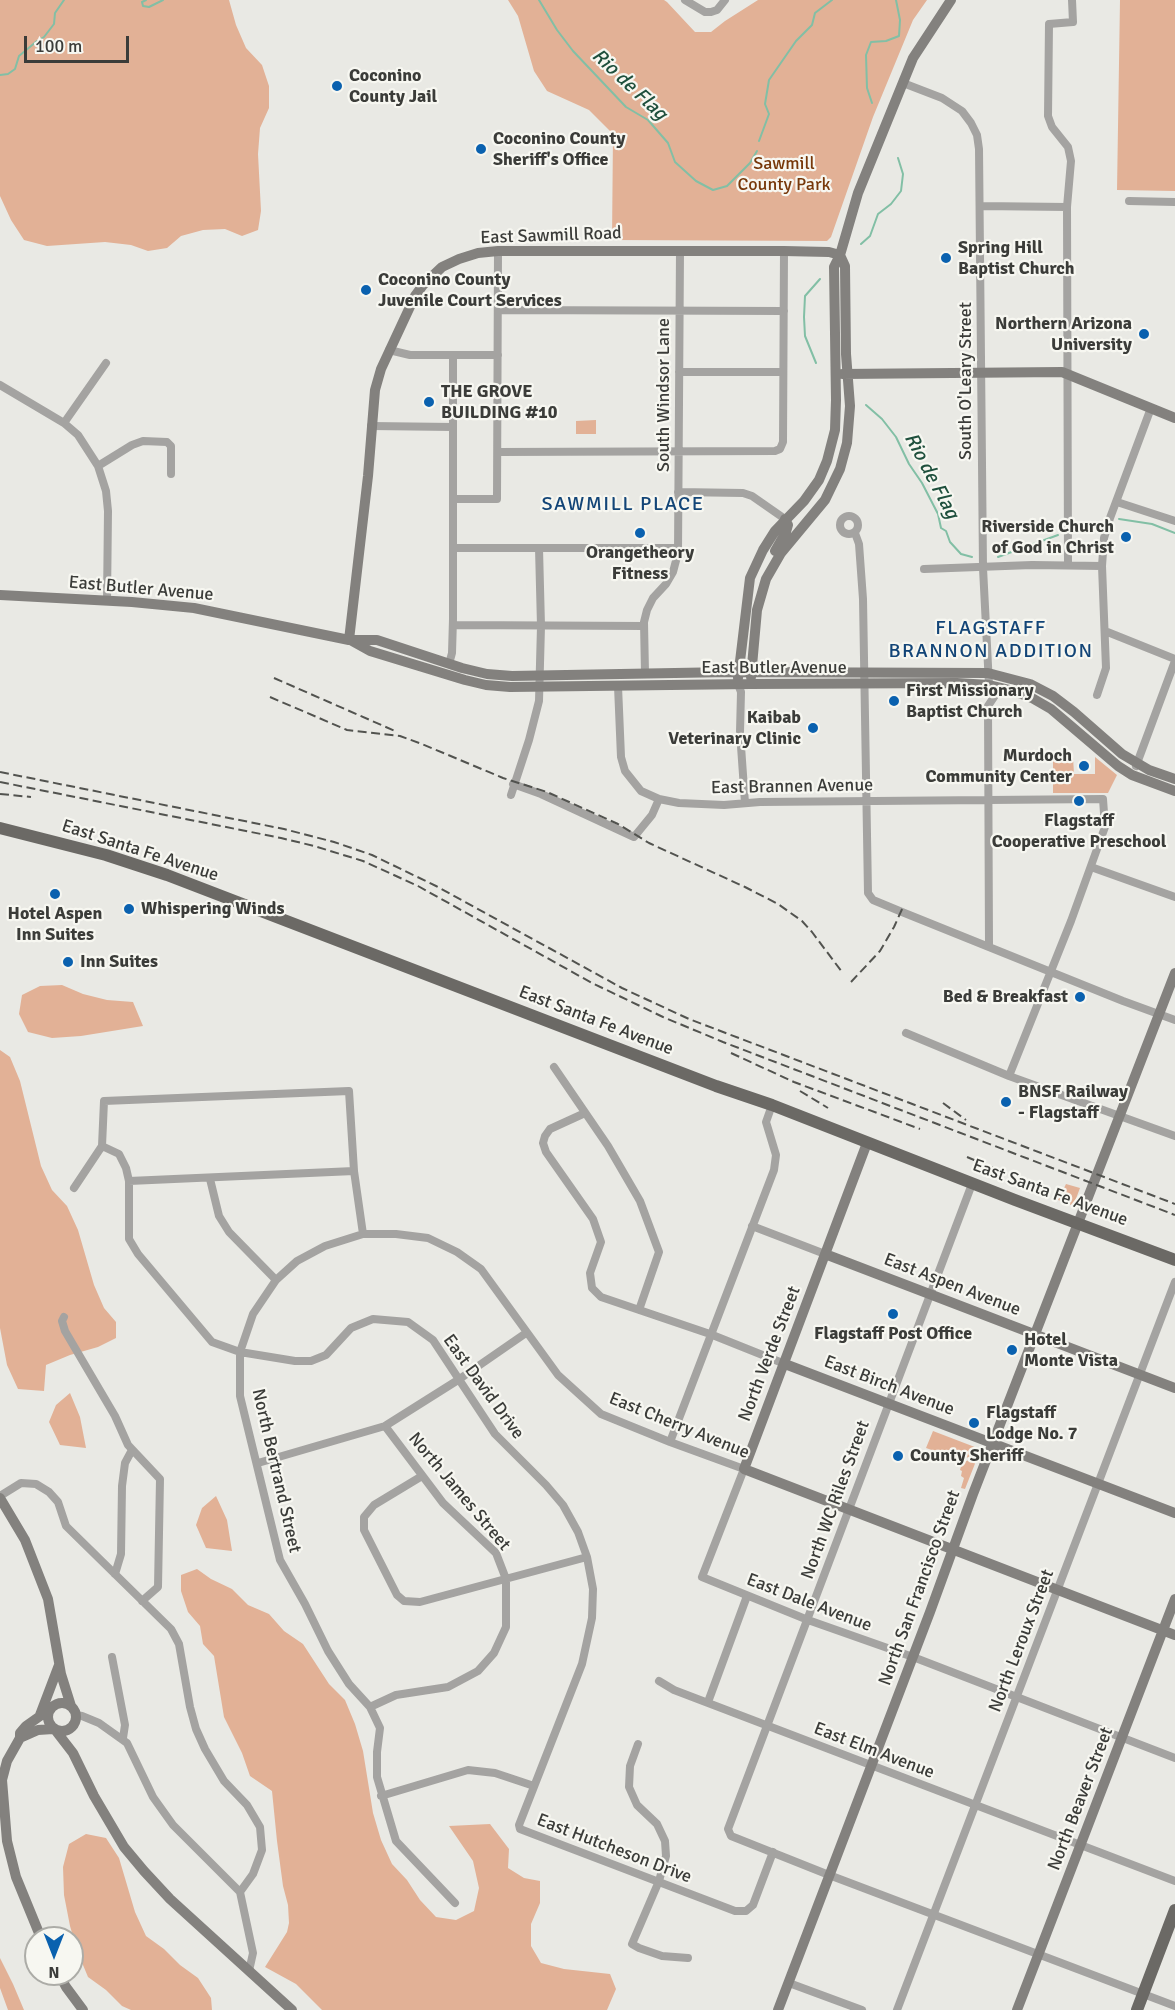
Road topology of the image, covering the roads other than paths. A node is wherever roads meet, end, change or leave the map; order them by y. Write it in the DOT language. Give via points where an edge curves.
graph roads {
  1 [pos="685,0"];
  2 [pos="725,0"];
  3 [pos="951,0"];
  4 [pos="1072,0"];
  5 [pos="903,83"];
  6 [pos="1129,201"];
  7 [pos="1175,202"];
  8 [pos="980,206"];
  9 [pos="1067,207"];
  10 [pos="498,251"];
  11 [pos="680,251"];
  12 [pos="784,251"];
  13 [pos="840,255"];
  14 [pos="498,310"];
  15 [pos="679,310"];
  16 [pos="784,311"];
  17 [pos="389,350"];
  18 [pos="498,355"];
  19 [pos="453,356"];
  20 [pos="106,363"];
  21 [pos="679,372"];
  22 [pos="783,372"];
  23 [pos="982,373"];
  24 [pos="836,374"];
  25 [pos="848,374"];
  26 [pos="1068,374"];
  27 [pos="0,385"];
  28 [pos="1151,408"];
  29 [pos="1175,418"];
  30 [pos="64,423"];
  31 [pos="371,426"];
  32 [pos="453,427"];
  33 [pos="678,451"];
  34 [pos="499,452"];
  35 [pos="98,466"];
  36 [pos="171,474"];
  37 [pos="678,492"];
  38 [pos="453,499"];
  39 [pos="1117,502"];
  40 [pos="785,519"];
  41 [pos="1175,521"];
  42 [pos="855,533"];
  43 [pos="453,548"];
  44 [pos="539,548"];
  45 [pos="678,548"];
  46 [pos="1068,565"];
  47 [pos="1102,566"];
  48 [pos="982,568"];
  49 [pos="924,570"];
  50 [pos="766,579"];
  51 [pos="0,595"];
  52 [pos="107,601"];
  53 [pos="453,625"];
  54 [pos="541,626"];
  55 [pos="644,626"];
  56 [pos="1105,631"];
  57 [pos="349,640"];
  58 [pos="1175,660"];
  59 [pos="449,664"];
  60 [pos="739,672"];
  61 [pos="752,672"];
  62 [pos="645,673"];
  63 [pos="541,676"];
  64 [pos="864,678"];
  65 [pos="988,679"];
  66 [pos="750,684"];
  67 [pos="618,686"];
  68 [pos="541,688"];
  69 [pos="739,688"];
  70 [pos="1014,691"];
  71 [pos="1097,695"];
  72 [pos="1137,763"];
  73 [pos="1132,775"];
  74 [pos="1175,779"];
  75 [pos="513,784"];
  76 [pos="1175,791"];
  77 [pos="511,795"];
  78 [pos="659,799"];
  79 [pos="867,801"];
  80 [pos="988,801"];
  81 [pos="745,804"];
  82 [pos="0,828"];
  83 [pos="1091,867"];
  84 [pos="1175,897"];
  85 [pos="989,946"];
  86 [pos="1050,971"];
  87 [pos="1175,973"];
  88 [pos="1159,1014"];
  89 [pos="1175,1020"];
  90 [pos="906,1033"];
  91 [pos="554,1066"];
  92 [pos="1008,1076"];
  93 [pos="772,1105"];
  94 [pos="585,1113"];
  95 [pos="1118,1116"];
  96 [pos="1175,1136"];
  97 [pos="867,1143"];
  98 [pos="102,1146"];
  99 [pos="354,1171"];
  100 [pos="210,1179"];
  101 [pos="129,1182"];
  102 [pos="972,1184"];
  103 [pos="74,1188"];
  104 [pos="1078,1223"];
  105 [pos="752,1226"];
  106 [pos="363,1234"];
  107 [pos="825,1254"];
  108 [pos="1175,1260"];
  109 [pos="276,1280"];
  110 [pos="1175,1282"];
  111 [pos="930,1294"];
  112 [pos="639,1310"];
  113 [pos="64,1317"];
  114 [pos="526,1332"];
  115 [pos="710,1334"];
  116 [pos="1034,1334"];
  117 [pos="240,1352"];
  118 [pos="785,1364"];
  119 [pos="1139,1375"];
  120 [pos="458,1380"];
  121 [pos="1175,1388"];
  122 [pos="888,1403"];
  123 [pos="385,1426"];
  124 [pos="670,1442"];
  125 [pos="993,1443"];
  126 [pos="132,1450"];
  127 [pos="258,1463"];
  128 [pos="744,1469"];
  129 [pos="422,1476"];
  130 [pos="1098,1483"];
  131 [pos="0,1497"];
  132 [pos="848,1508"];
  133 [pos="1175,1513"];
  134 [pos="952,1548"];
  135 [pos="586,1557"];
  136 [pos="114,1574"];
  137 [pos="702,1577"];
  138 [pos="506,1579"];
  139 [pos="1057,1590"];
  140 [pos="747,1596"];
  141 [pos="1175,1599"];
  142 [pos="142,1601"];
  143 [pos="808,1620"];
  144 [pos="1163,1631"];
  145 [pos="1175,1635"];
  146 [pos="112,1657"];
  147 [pos="913,1657"];
  148 [pos="60,1669"];
  149 [pos="659,1681"];
  150 [pos="1018,1697"];
  151 [pos="708,1702"];
  152 [pos="370,1707"];
  153 [pos="49,1709"];
  154 [pos="73,1716"];
  155 [pos="767,1725"];
  156 [pos="55,1730"];
  157 [pos="1122,1737"];
  158 [pos="20,1738"];
  159 [pos="123,1738"];
  160 [pos="638,1744"];
  161 [pos="73,1753"];
  162 [pos="1175,1758"];
  163 [pos="871,1766"];
  164 [pos="534,1786"];
  165 [pos="381,1796"];
  166 [pos="975,1805"];
  167 [pos="1080,1846"];
  168 [pos="773,1852"];
  169 [pos="829,1875"];
  170 [pos="658,1881"];
  171 [pos="1175,1881"];
  172 [pos="240,1892"];
  173 [pos="455,1903"];
  174 [pos="1175,1910"];
  175 [pos="934,1914"];
  176 [pos="36,1926"];
  177 [pos="1038,1953"];
  178 [pos="688,1958"];
  179 [pos="249,1971"];
  180 [pos="789,1983"];
  181 [pos="65,1986"];
  182 [pos="1143,1994"];
  183 [pos="1175,2006"];
  184 [pos="83,2010"];
  185 [pos="292,2010"];
  186 [pos="778,2010"];
  187 [pos="862,2010"];
  188 [pos="897,2010"];
  189 [pos="1017,2010"];
  190 [pos="1137,2010"];
  1 -- 2 [label="street" via="705,12 717,10"];
  3 -- 5 [label="street" via="913,58"];
  4 -- 9 [label="street" via="1073,22 1049,24 1048,116 1068,147 1071,160"];
  5 -- 8 [label="street, South O'Leary Street" via="942,98 962,111 971,123 979,149"];
  5 -- 13 [label="street" via="858,193"];
  6 -- 7 [label="street"];
  8 -- 9 [label="street"];
  8 -- 23 [label="street, South O'Leary Street"];
  9 -- 26 [label="street"];
  10 -- 11 [label="street, East Sawmill Road"];
  10 -- 14 [label="street"];
  10 -- 17 [label="street, East Sawmill Road" via="478,253 442,267 415,296"];
  11 -- 12 [label="street, East Sawmill Road"];
  11 -- 15 [label="street, South Windsor Lane"];
  12 -- 13 [label="street, East Sawmill Road"];
  12 -- 16 [label="street"];
  13 -- 24 [label="street" via="834,267"];
  13 -- 25 [label="street" via="845,266"];
  14 -- 15 [label="street"];
  14 -- 18 [label="street"];
  15 -- 16 [label="street"];
  15 -- 21 [label="street, South Windsor Lane"];
  16 -- 22 [label="street"];
  17 -- 19 [label="street" via="410,355"];
  17 -- 31 [label="street, East Sawmill Road" via="375,390"];
  18 -- 19 [label="street"];
  18 -- 34 [label="street"];
  19 -- 32 [label="street"];
  20 -- 30 [label="street"];
  21 -- 22 [label="street"];
  21 -- 33 [label="street, South Windsor Lane"];
  22 -- 33 [label="street" via="780,449"];
  23 -- 25 [label="street"];
  23 -- 26 [label="street"];
  23 -- 48 [label="street, South O'Leary Street"];
  24 -- 25 [label="street"];
  24 -- 40 [label="street" via="835,430 827,461 804,501"];
  25 -- 50 [label="street" via="850,406 840,469 825,500 781,553"];
  26 -- 28 [label="street"];
  26 -- 46 [label="street"];
  27 -- 30 [label="street"];
  28 -- 29 [label="street"];
  28 -- 39 [label="street"];
  30 -- 35 [label="street" via="78,435"];
  31 -- 32 [label="street"];
  31 -- 57 [label="street, East Sawmill Road"];
  32 -- 38 [label="street"];
  33 -- 34 [label="street"];
  33 -- 37 [label="street, South Windsor Lane"];
  34 -- 38 [label="street" via="497,500"];
  35 -- 36 [label="street" via="143,441 167,442 171,446"];
  35 -- 52 [label="street" via="108,511"];
  37 -- 40 [label="street" via="743,493"];
  37 -- 45 [label="street, South Windsor Lane"];
  38 -- 43 [label="street"];
  39 -- 41 [label="street"];
  39 -- 47 [label="street" via="1104,538"];
  40 -- 50 [label="street" via="786,532 768,562"];
  40 -- 60 [label="street" via="763,550 750,578"];
  42 -- 64 [label="street" via="861,564"];
  43 -- 44 [label="street"];
  43 -- 53 [label="street"];
  44 -- 45 [label="street"];
  44 -- 54 [label="street"];
  45 -- 55 [label="street, South Windsor Lane" via="673,572 653,598"];
  46 -- 47 [label="street"];
  46 -- 48 [label="street"];
  47 -- 56 [label="street"];
  48 -- 49 [label="street"];
  48 -- 65 [label="street, South O'Leary Street"];
  50 -- 61 [label="street" via="757,610"];
  51 -- 52 [label="street, East Butler Avenue"];
  52 -- 57 [label="street, East Butler Avenue" via="194,608"];
  53 -- 54 [label="street"];
  53 -- 59 [label="street"];
  54 -- 55 [label="street"];
  54 -- 63 [label="street"];
  55 -- 62 [label="street, South Windsor Lane"];
  56 -- 58 [label="street"];
  56 -- 71 [label="street" via="1106,668"];
  57 -- 59 [label="street, East Butler Avenue" via="377,640"];
  57 -- 68 [label="street, East Butler Avenue" via="370,651 465,680"];
  58 -- 72 [label="street"];
  59 -- 63 [label="street, East Butler Avenue" via="487,674"];
  60 -- 61 [label="street, East Butler Avenue"];
  60 -- 62 [label="street, East Butler Avenue"];
  60 -- 69 [label="street"];
  61 -- 64 [label="street, East Butler Avenue"];
  61 -- 66 [label="street"];
  62 -- 63 [label="street, East Butler Avenue"];
  63 -- 68 [label="street"];
  64 -- 65 [label="street, East Butler Avenue"];
  64 -- 66 [label="street, East Butler Avenue"];
  64 -- 79 [label="street"];
  65 -- 70 [label="street, East Butler Avenue"];
  65 -- 72 [label="street, East Butler Avenue" via="1030,684 1053,696"];
  66 -- 69 [label="street, East Butler Avenue"];
  67 -- 68 [label="street, East Butler Avenue"];
  67 -- 69 [label="street, East Butler Avenue"];
  67 -- 78 [label="street" via="625,771 641,791"];
  68 -- 75 [label="street" via="529,740"];
  69 -- 81 [label="street"];
  70 -- 73 [label="street, East Butler Avenue" via="1052,709"];
  70 -- 80 [label="street" via="996,694 988,706"];
  72 -- 73 [label="street"];
  72 -- 74 [label="street, East Butler Avenue"];
  73 -- 76 [label="street, East Butler Avenue"];
  75 -- 77 [label="street"];
  75 -- 78 [label="street" via="634,837"];
  78 -- 81 [label="street, East Brannen Avenue"];
  79 -- 80 [label="street, East Brannen Avenue"];
  79 -- 81 [label="street, East Brannen Avenue"];
  79 -- 85 [label="street" via="868,893 873,900"];
  80 -- 83 [label="street, East Brannen Avenue" via="1103,799 1105,827"];
  80 -- 85 [label="street"];
  82 -- 93 [label="main road, East Santa Fe Avenue" via="167,875"];
  83 -- 84 [label="street"];
  83 -- 86 [label="street"];
  85 -- 86 [label="street"];
  86 -- 88 [label="street"];
  86 -- 92 [label="street"];
  87 -- 88 [label="street, North San Francisco Street"];
  88 -- 89 [label="street"];
  88 -- 95 [label="street, North San Francisco Street"];
  90 -- 92 [label="street"];
  91 -- 94 [label="street"];
  92 -- 95 [label="street"];
  93 -- 97 [label="main road, East Santa Fe Avenue"];
  93 -- 105 [label="street" via="766,1122 776,1161"];
  94 -- 112 [label="street" via="640,1201 659,1252"];
  94 -- 112 [label="street, East Birch Avenue" via="550,1129 543,1143 597,1230 600,1242 590,1273 592,1288 601,1297"];
  95 -- 96 [label="street"];
  95 -- 104 [label="street, North San Francisco Street"];
  97 -- 102 [label="main road, East Santa Fe Avenue"];
  97 -- 107 [label="street, North Verde Street"];
  98 -- 99 [label="street" via="104,1101 349,1091"];
  98 -- 101 [label="street, East David Drive" via="119,1154"];
  98 -- 103 [label="street"];
  99 -- 100 [label="street"];
  99 -- 106 [label="street"];
  100 -- 101 [label="street"];
  100 -- 109 [label="street" via="219,1216 229,1232"];
  101 -- 117 [label="street, East David Drive" via="129,1239 138,1254 212,1342"];
  102 -- 104 [label="main road, East Santa Fe Avenue"];
  102 -- 111 [label="street, North WC Riles Street"];
  104 -- 108 [label="main road, East Santa Fe Avenue"];
  104 -- 116 [label="street, North San Francisco Street"];
  105 -- 107 [label="street, East Aspen Avenue"];
  105 -- 115 [label="street"];
  106 -- 109 [label="street, East Cherry Avenue" via="325,1246 297,1261"];
  106 -- 114 [label="street, East Cherry Avenue" via="428,1238 457,1252 481,1269"];
  107 -- 111 [label="street, East Aspen Avenue"];
  107 -- 118 [label="street, North Verde Street"];
  109 -- 117 [label="street, East Cherry Avenue" via="253,1314"];
  110 -- 119 [label="street, North Leroux Street"];
  111 -- 116 [label="street, East Aspen Avenue"];
  111 -- 122 [label="street, North WC Riles Street"];
  112 -- 115 [label="street, East Birch Avenue"];
  113 -- 126 [label="street" via="65,1331"];
  114 -- 120 [label="street"];
  114 -- 124 [label="street, East Cherry Avenue" via="558,1375 600,1414"];
  115 -- 118 [label="street, East Birch Avenue"];
  115 -- 124 [label="street"];
  116 -- 119 [label="street, East Aspen Avenue"];
  116 -- 125 [label="street, North San Francisco Street"];
  117 -- 120 [label="street, East David Drive" via="311,1361 326,1355 351,1328 373,1319 408,1322 433,1340"];
  117 -- 127 [label="street, North Bertrand Street" via="240,1396"];
  118 -- 122 [label="street, East Birch Avenue"];
  118 -- 128 [label="street, North Verde Street"];
  119 -- 121 [label="street, East Aspen Avenue"];
  119 -- 130 [label="street, North Leroux Street"];
  120 -- 123 [label="street"];
  120 -- 135 [label="street, East David Drive" via="495,1434 563,1505"];
  122 -- 125 [label="street, East Birch Avenue"];
  122 -- 132 [label="street, North WC Riles Street"];
  123 -- 127 [label="street"];
  123 -- 129 [label="street, North James Street"];
  124 -- 128 [label="street, East Cherry Avenue"];
  125 -- 130 [label="street, East Birch Avenue"];
  125 -- 134 [label="street, North San Francisco Street"];
  126 -- 136 [label="street" via="125,1463 121,1554"];
  126 -- 142 [label="street" via="160,1479 158,1587"];
  127 -- 152 [label="street, North Bertrand Street" via="280,1560 328,1651"];
  128 -- 132 [label="street, East Cherry Avenue"];
  128 -- 137 [label="street, North Verde Street"];
  129 -- 138 [label="street, North James Street" via="443,1503 496,1553"];
  129 -- 138 [label="street" via="374,1505 364,1517 364,1530 397,1595 404,1601 420,1602"];
  130 -- 133 [label="street, East Birch Avenue"];
  130 -- 139 [label="street, North Leroux Street"];
  131 -- 136 [label="street" via="21,1483 36,1484 49,1492 58,1502 66,1526"];
  131 -- 148 [label="street" via="25,1540 48,1599"];
  132 -- 134 [label="street, East Cherry Avenue"];
  132 -- 143 [label="street, North WC Riles Street"];
  134 -- 139 [label="street, East Cherry Avenue"];
  134 -- 147 [label="street, North San Francisco Street"];
  135 -- 138 [label="street"];
  135 -- 164 [label="street, East David Drive" via="592,1618 582,1664"];
  136 -- 142 [label="street"];
  137 -- 140 [label="street, East Dale Avenue"];
  138 -- 152 [label="street, North James Street" via="506,1627 494,1653 478,1671 448,1687 396,1695"];
  139 -- 144 [label="street, East Cherry Avenue"];
  139 -- 150 [label="street, North Leroux Street"];
  140 -- 143 [label="street, East Dale Avenue"];
  140 -- 151 [label="street"];
  141 -- 144 [label="street, North Beaver Street"];
  142 -- 172 [label="street" via="171,1629 179,1644 196,1729 224,1781 247,1805 260,1827 262,1850 253,1874"];
  143 -- 147 [label="street, East Dale Avenue"];
  143 -- 155 [label="street, North WC Riles Street"];
  144 -- 145 [label="street, East Cherry Avenue"];
  144 -- 157 [label="street, North Beaver Street"];
  146 -- 159 [label="street" via="125,1725"];
  147 -- 150 [label="street, East Dale Avenue"];
  147 -- 163 [label="street, North San Francisco Street"];
  148 -- 153 [label="street"];
  148 -- 153 [label="street"];
  148 -- 154 [label="street"];
  149 -- 151 [label="street, East Elm Avenue"];
  150 -- 157 [label="street, East Dale Avenue"];
  150 -- 166 [label="street, North Leroux Street"];
  151 -- 155 [label="street, East Elm Avenue"];
  152 -- 165 [label="street, North Bertrand Street" via="380,1728 377,1777"];
  153 -- 154 [label="street" via="65,1703"];
  153 -- 156 [label="street" via="49,1722"];
  153 -- 158 [label="street" via="26,1726"];
  154 -- 156 [label="street" via="65,1731"];
  154 -- 159 [label="street" via="99,1723"];
  154 -- 161 [label="street"];
  155 -- 163 [label="street, East Elm Avenue"];
  155 -- 168 [label="street, North WC Riles Street" via="728,1829 731,1836"];
  156 -- 158 [label="street" via="38,1730"];
  156 -- 161 [label="street"];
  157 -- 162 [label="street, East Dale Avenue"];
  157 -- 167 [label="street, North Beaver Street"];
  158 -- 176 [label="street" via="4,1770 3,1804 16,1877"];
  159 -- 172 [label="street" via="153,1797 173,1825"];
  160 -- 170 [label="street" via="630,1766 629,1787 637,1805 657,1824 665,1841 666,1856"];
  161 -- 179 [label="street" via="124,1847 170,1899"];
  163 -- 166 [label="street, East Elm Avenue"];
  163 -- 169 [label="street, North San Francisco Street"];
  164 -- 165 [label="street, East Hutcheson Drive" via="495,1773 468,1770"];
  164 -- 170 [label="street, East Hutcheson Drive" via="520,1829"];
  165 -- 173 [label="street, North Bertrand Street" via="396,1841"];
  166 -- 167 [label="street, East Elm Avenue"];
  166 -- 175 [label="street, North Leroux Street"];
  167 -- 171 [label="street, East Elm Avenue"];
  167 -- 177 [label="street, North Beaver Street"];
  168 -- 169 [label="street"];
  168 -- 170 [label="street, East Hutcheson Drive" via="753,1905 746,1911 735,1911"];
  169 -- 175 [label="street"];
  169 -- 180 [label="street, North San Francisco Street"];
  170 -- 178 [label="street" via="632,1944 662,1956"];
  172 -- 179 [label="street" via="253,1953"];
  174 -- 182 [label="main road"];
  175 -- 177 [label="street"];
  175 -- 188 [label="street, North Leroux Street"];
  177 -- 182 [label="street"];
  177 -- 189 [label="street, North Beaver Street"];
  179 -- 185 [label="street"];
  180 -- 186 [label="street, North San Francisco Street"];
  180 -- 187 [label="street"];
  181 -- 184 [label="street"];
  182 -- 183 [label="street"];
  182 -- 190 [label="main road"];
}
